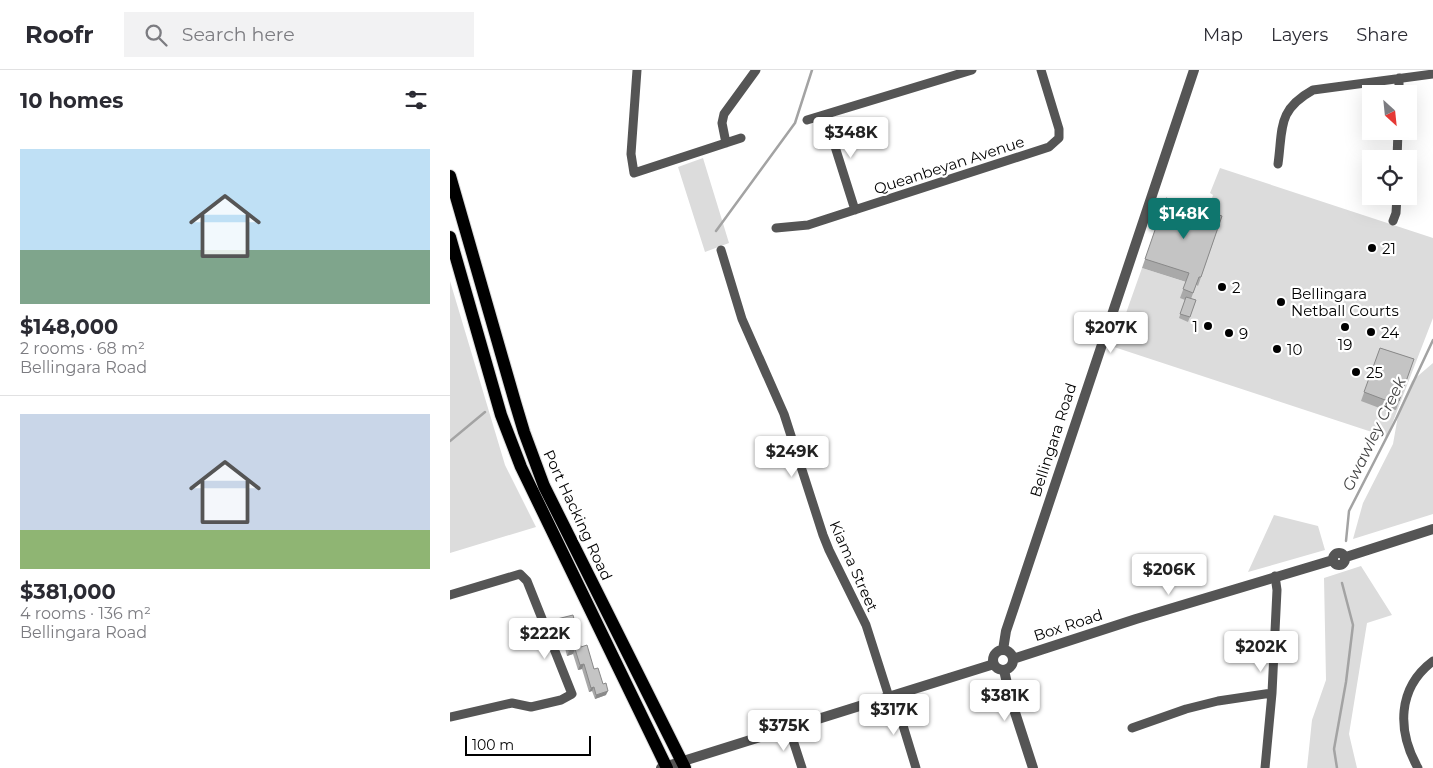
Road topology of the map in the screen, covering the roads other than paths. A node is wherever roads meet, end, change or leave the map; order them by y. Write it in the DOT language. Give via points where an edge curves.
graph roads {
  1 [pos="637,70"];
  2 [pos="756,70"];
  3 [pos="972,70"];
  4 [pos="1041,70"];
  5 [pos="1194,70"];
  6 [pos="1433,74"];
  7 [pos="1399,78"];
  8 [pos="1399,85"];
  9 [pos="825,115"];
  10 [pos="808,120"];
  11 [pos="741,138"];
  12 [pos="726,143"];
  13 [pos="1278,164"];
  14 [pos="450,176"];
  15 [pos="1396,205"];
  16 [pos="855,210"];
  17 [pos="1393,221"];
  18 [pos="776,228"];
  19 [pos="450,238"];
  20 [pos="721,250"];
  21 [pos="1433,529"];
  22 [pos="1275,576"];
  23 [pos="450,595"];
  24 [pos="1003,650"];
  25 [pos="1013,659"];
  26 [pos="1433,661"];
  27 [pos="994,664"];
  28 [pos="1004,670"];
  29 [pos="1272,693"];
  30 [pos="891,696"];
  31 [pos="450,717"];
  32 [pos="789,728"];
  33 [pos="1132,728"];
  34 [pos="683,765"];
  35 [pos="665,767"];
  36 [pos="802,768"];
  37 [pos="916,768"];
  38 [pos="1033,768"];
  39 [pos="1265,768"];
  40 [pos="1418,768"];
  1 -- 12 [label="street" via="631,154 634,173"];
  2 -- 12 [label="street" via="724,114 722,123"];
  3 -- 9 [label="street"];
  4 -- 16 [label="street, Queanbeyan Avenue" via="1059,129 1054,144"];
  5 -- 24 [label="street, Bellingara Road" via="1006,631"];
  6 -- 7 [label="street"];
  7 -- 8 [label="street"];
  7 -- 13 [label="street" via="1313,90 1297,99 1284,115"];
  9 -- 10 [label="street"];
  9 -- 16 [label="street"];
  11 -- 12 [label="street"];
  14 -- 34 [label="main road, Port Hacking Road" via="517,410 541,477"];
  15 -- 17 [label="street"];
  16 -- 18 [label="street, Queanbeyan Avenue" via="808,225"];
  19 -- 35 [label="main road, Port Hacking Road" via="501,415 521,467"];
  20 -- 30 [label="street, Kiama Street" via="742,319 784,414 826,542 866,625"];
  21 -- 22 [label="street, Box Road" via="1346,557 1341,565 1336,565 1333,560"];
  22 -- 25 [label="street, Box Road"];
  22 -- 29 [label="street"];
  23 -- 31 [label="street" via="520,574 528,581 572,694 531,707 512,703"];
  24 -- 25 [label="street"];
  24 -- 27 [label="street" via="995,655"];
  25 -- 28 [label="street" via="1012,665"];
  26 -- 40 [label="street" via="1418,675 1403,708 1407,743"];
  27 -- 28 [label="street"];
  27 -- 30 [label="street"];
  28 -- 38 [label="street"];
  29 -- 33 [label="street" via="1218,701"];
  29 -- 39 [label="street"];
  30 -- 32 [label="street"];
  30 -- 37 [label="street, Kiama Street"];
  32 -- 34 [label="street"];
  32 -- 36 [label="street"];
  34 -- 35 [label="street"];
}
